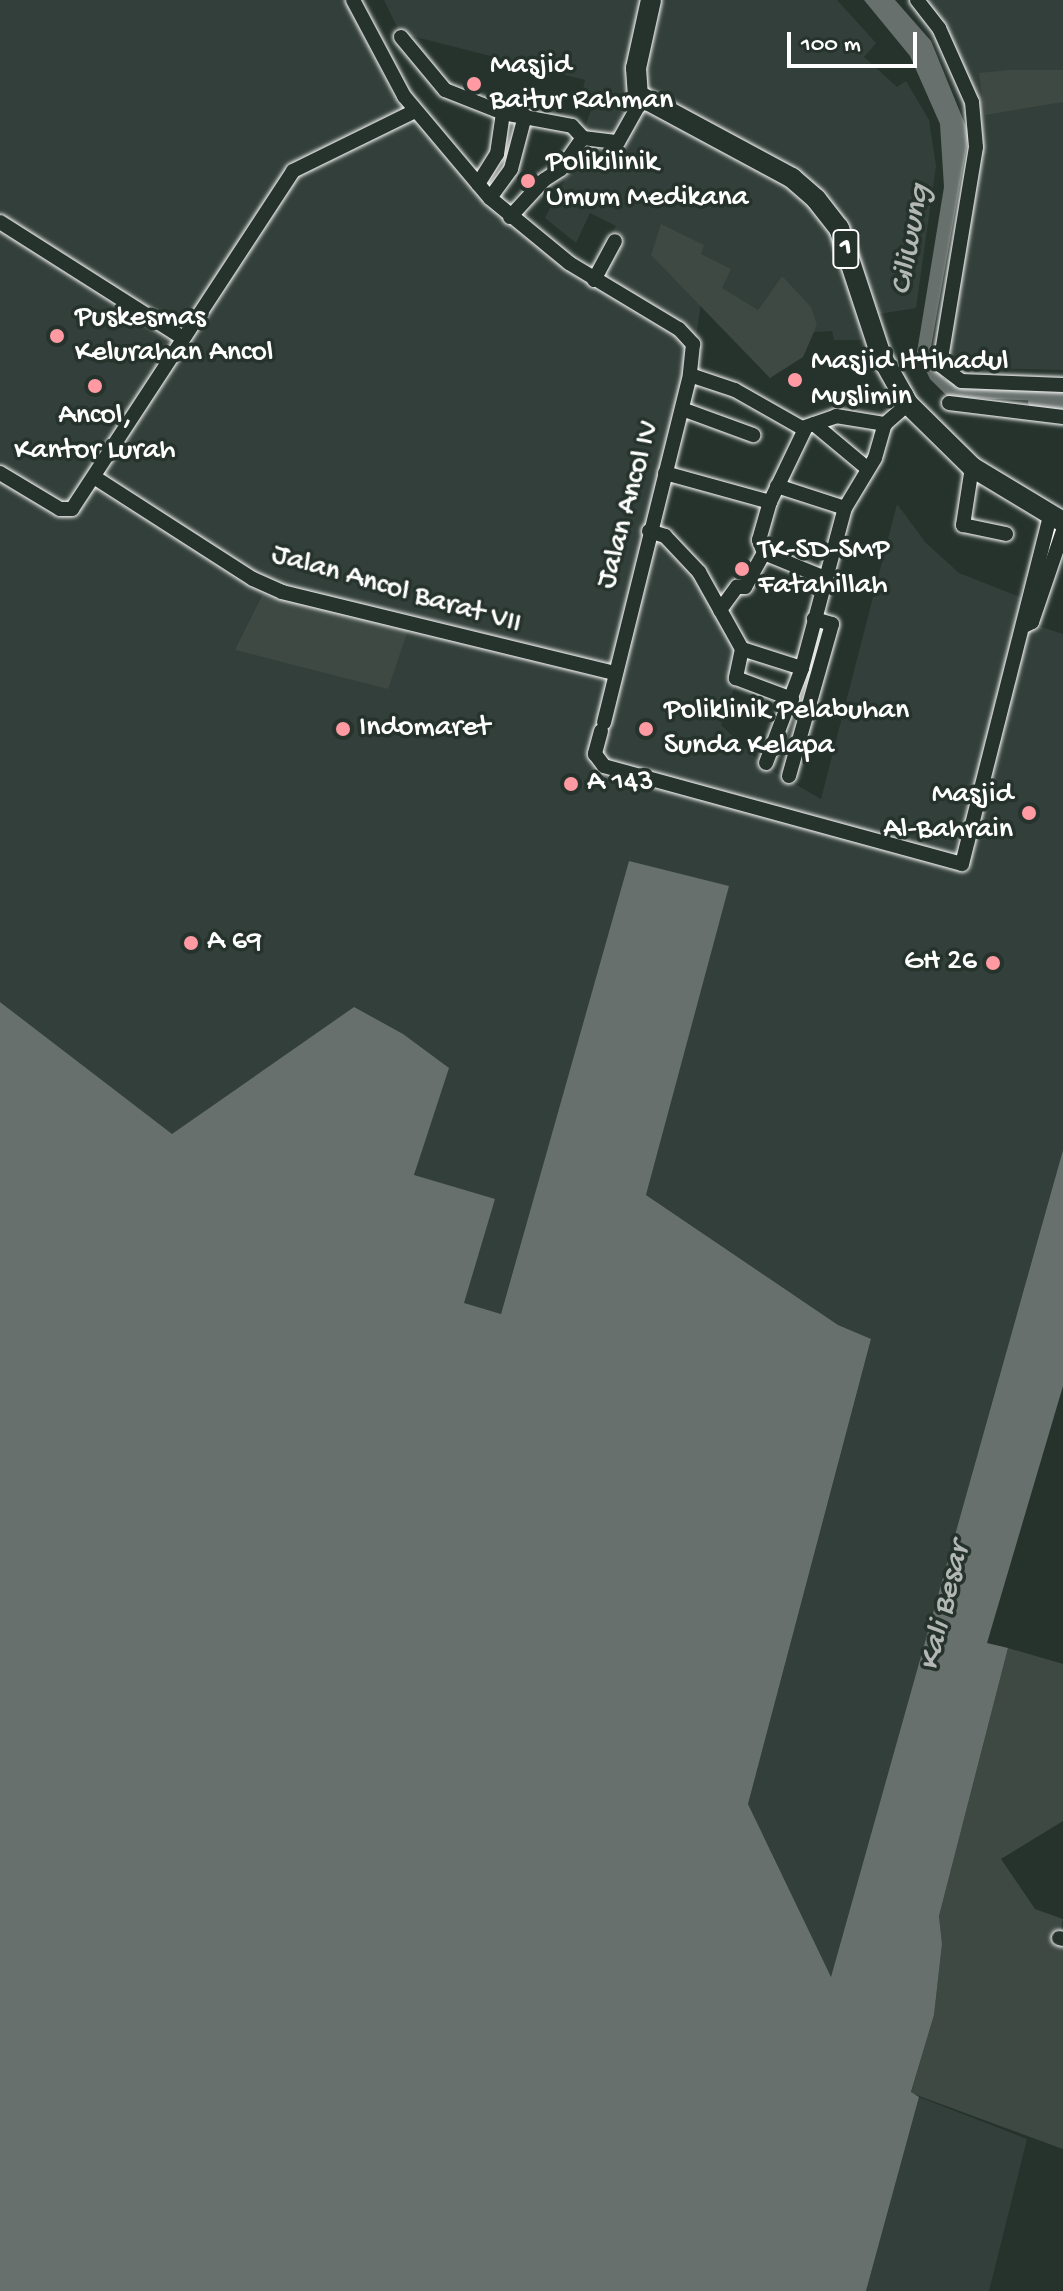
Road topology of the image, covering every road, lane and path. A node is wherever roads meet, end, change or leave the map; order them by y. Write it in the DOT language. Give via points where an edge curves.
graph roads {
  1 [pos="353,0"];
  2 [pos="651,0"];
  3 [pos="917,0"];
  4 [pos="401,37"];
  5 [pos="642,99"];
  6 [pos="415,111"];
  7 [pos="503,113"];
  8 [pos="525,116"];
  9 [pos="583,138"];
  10 [pos="478,184"];
  11 [pos="490,198"];
  12 [pos="510,217"];
  13 [pos="0,222"];
  14 [pos="615,241"];
  15 [pos="594,280"];
  16 [pos="181,337"];
  17 [pos="690,375"];
  18 [pos="1063,385"];
  19 [pos="949,403"];
  20 [pos="908,404"];
  21 [pos="682,409"];
  22 [pos="1063,417"];
  23 [pos="885,424"];
  24 [pos="810,426"];
  25 [pos="753,435"];
  26 [pos="972,467"];
  27 [pos="868,469"];
  28 [pos="0,473"];
  29 [pos="665,473"];
  30 [pos="94,477"];
  31 [pos="777,486"];
  32 [pos="770,502"];
  33 [pos="845,508"];
  34 [pos="1059,523"];
  35 [pos="649,531"];
  36 [pos="1006,534"];
  37 [pos="764,553"];
  38 [pos="825,578"];
  39 [pos="720,610"];
  40 [pos="814,619"];
  41 [pos="742,649"];
  42 [pos="802,668"];
  43 [pos="615,673"];
  44 [pos="792,699"];
  45 [pos="766,763"];
  46 [pos="789,776"];
  1 -- 6 [label="street"];
  2 -- 5 [label="highway" via="636,68 636,91"];
  3 -- 18 [label="street" via="939,28 972,102 976,147 940,365 961,381"];
  4 -- 7 [label="street" via="445,90"];
  5 -- 9 [label="street" via="618,142"];
  5 -- 20 [label="highway, 1" via="792,178 824,208 842,235 881,356"];
  6 -- 10 [label="street"];
  6 -- 16 [label="street" via="293,171"];
  7 -- 8 [label="street"];
  7 -- 10 [label="street" via="497,154"];
  8 -- 9 [label="street" via="572,126"];
  8 -- 11 [label="street" via="511,169"];
  9 -- 12 [label="street" via="561,169"];
  10 -- 11 [label="street"];
  11 -- 12 [label="street"];
  12 -- 15 [label="street"];
  13 -- 16 [label="street"];
  14 -- 15 [label="street"];
  15 -- 17 [label="street, Jalan Ancol IV" via="685,334 693,350"];
  16 -- 30 [label="street"];
  17 -- 21 [label="street, Jalan Ancol IV"];
  17 -- 24 [label="street"];
  19 -- 22 [label="street"];
  20 -- 23 [label="street"];
  20 -- 26 [label="highway, 1"];
  21 -- 25 [label="street"];
  21 -- 29 [label="street, Jalan Ancol IV"];
  23 -- 24 [label="street" via="836,416"];
  23 -- 27 [label="street"];
  24 -- 27 [label="street"];
  24 -- 31 [label="street"];
  26 -- 34 [label="highway, 1"];
  26 -- 36 [label="street" via="963,525"];
  27 -- 33 [label="street"];
  28 -- 30 [label="street" via="66,511"];
  29 -- 32 [label="street"];
  29 -- 35 [label="street, Jalan Ancol IV"];
  30 -- 43 [label="street, Jalan Ancol Barat VII" via="253,579 282,592"];
  31 -- 32 [label="street"];
  31 -- 33 [label="street"];
  32 -- 37 [label="street" via="759,540"];
  33 -- 38 [label="street"];
  34 -- 43 [label="street, Jalan Ancol IV" via="1024,626 962,864 604,766 595,754"];
  35 -- 39 [label="street" via="665,536 691,562"];
  35 -- 43 [label="street, Jalan Ancol IV"];
  37 -- 38 [label="street"];
  37 -- 39 [label="street" via="745,587 737,587"];
  38 -- 40 [label="street"];
  39 -- 41 [label="street"];
  40 -- 42 [label="street"];
  40 -- 46 [label="street" via="832,624"];
  41 -- 42 [label="street"];
  41 -- 44 [label="street" via="736,678"];
  42 -- 44 [label="street"];
  44 -- 45 [label="street"];
}
